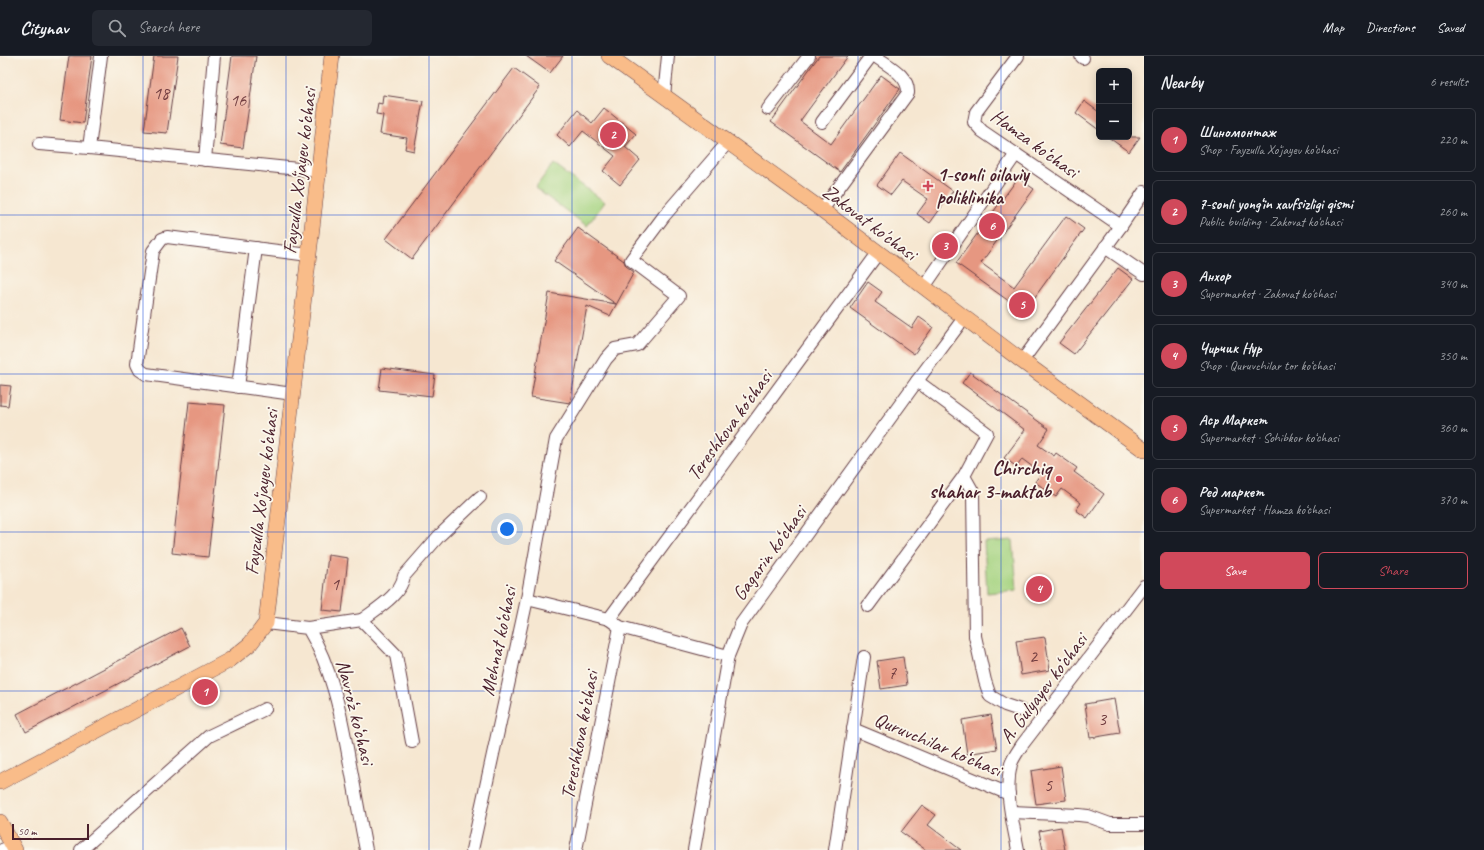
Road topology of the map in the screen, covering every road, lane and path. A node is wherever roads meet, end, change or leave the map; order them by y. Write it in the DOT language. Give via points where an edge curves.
graph roads {
  1 [pos="101,56"];
  2 [pos="214,56"];
  3 [pos="332,56"];
  4 [pos="610,56"];
  5 [pos="668,56"];
  6 [pos="809,56"];
  7 [pos="871,56"];
  8 [pos="875,56"];
  9 [pos="1018,56"];
  10 [pos="664,96"];
  11 [pos="768,109"];
  12 [pos="822,122"];
  13 [pos="728,142"];
  14 [pos="39,144"];
  15 [pos="88,148"];
  16 [pos="1016,154"];
  17 [pos="204,160"];
  18 [pos="318,171"];
  19 [pos="1144,192"];
  20 [pos="822,210"];
  21 [pos="1121,226"];
  22 [pos="1105,247"];
  23 [pos="256,248"];
  24 [pos="878,253"];
  25 [pos="309,255"];
  26 [pos="1144,274"];
  27 [pos="924,287"];
  28 [pos="964,318"];
  29 [pos="1022,361"];
  30 [pos="917,381"];
  31 [pos="238,387"];
  32 [pos="293,394"];
  33 [pos="1144,450"];
  34 [pos="964,476"];
  35 [pos="480,496"];
  36 [pos="1144,586"];
  37 [pos="527,599"];
  38 [pos="868,606"];
  39 [pos="609,619"];
  40 [pos="362,620"];
  41 [pos="266,623"];
  42 [pos="620,627"];
  43 [pos="308,628"];
  44 [pos="728,656"];
  45 [pos="864,656"];
  46 [pos="265,709"];
  47 [pos="1020,710"];
  48 [pos="853,729"];
  49 [pos="412,742"];
  50 [pos="0,782"];
  51 [pos="1009,794"];
  52 [pos="1012,812"];
  53 [pos="0,822"];
  54 [pos="1144,824"];
  55 [pos="10,849"];
  56 [pos="81,850"];
  57 [pos="366,850"];
  58 [pos="472,850"];
  59 [pos="576,850"];
  60 [pos="694,850"];
  61 [pos="835,850"];
  62 [pos="1018,850"];
  1 -- 15 [label="street"];
  2 -- 17 [label="street"];
  3 -- 18 [label="main road, Fayzulla Xo‘jayev ko‘chasi"];
  4 -- 10 [label="main road, Zakovat ko'chasi"];
  5 -- 10 [label="street"];
  6 -- 11 [label="street"];
  7 -- 12 [label="street"];
  8 -- 20 [label="street" via="902,76 908,86 908,93"];
  9 -- 16 [label="street, Hamza ko‘chasi" via="976,112 974,122 982,131"];
  10 -- 13 [label="main road, Zakovat ko'chasi"];
  13 -- 20 [label="main road, Zakovat ko'chasi"];
  13 -- 37 [label="street, Mehnat ko‘chasi" via="664,216 631,260 679,296 637,345 615,349 606,359 556,439"];
  14 -- 15 [label="street"];
  15 -- 17 [label="street"];
  16 -- 21 [label="street, Hamza ko‘chasi"];
  16 -- 27 [label="street"];
  17 -- 18 [label="street"];
  18 -- 25 [label="main road, Fayzulla Xo‘jayev ko‘chasi"];
  19 -- 21 [label="street"];
  20 -- 24 [label="main road, Zakovat ko'chasi"];
  21 -- 22 [label="street"];
  22 -- 26 [label="street"];
  22 -- 29 [label="street"];
  23 -- 25 [label="street"];
  23 -- 31 [label="street"];
  23 -- 31 [label="street" via="167,237 162,239 153,251 137,364 146,374"];
  24 -- 27 [label="main road, Zakovat ko'chasi"];
  24 -- 39 [label="street, Tereshkova ko‘chasi"];
  25 -- 32 [label="main road, Fayzulla Xo‘jayev ko‘chasi"];
  27 -- 28 [label="main road, Zakovat ko'chasi"];
  28 -- 29 [label="main road, Zakovat ko'chasi"];
  28 -- 30 [label="street, Gagarin ko‘chasi"];
  29 -- 33 [label="main road, Zakovat ko'chasi"];
  30 -- 34 [label="street" via="987,433"];
  30 -- 44 [label="street, Gagarin ko‘chasi" via="742,624"];
  31 -- 32 [label="street"];
  32 -- 41 [label="main road, Fayzulla Xo‘jayev ko‘chasi"];
  34 -- 38 [label="street"];
  34 -- 47 [label="street" via="973,492 975,636 984,681 990,696"];
  35 -- 40 [label="street" via="439,536 404,576 403,582 390,599"];
  36 -- 51 [label="street, A. Gulyayev ko‘chasi" via="1022,745 1011,763"];
  37 -- 39 [label="street"];
  37 -- 58 [label="street, Mehnat ko‘chasi"];
  39 -- 42 [label="street"];
  40 -- 43 [label="street"];
  40 -- 49 [label="street" via="396,655"];
  41 -- 43 [label="street"];
  41 -- 50 [label="main road" via="250,644 230,660"];
  42 -- 44 [label="street"];
  42 -- 59 [label="street, Tereshkova ko‘chasi"];
  43 -- 57 [label="street, Navro‘z ko‘chasi" via="319,646 330,677 343,727"];
  44 -- 60 [label="street, Gagarin ko‘chasi"];
  45 -- 48 [label="street, Quruvchilar ko‘chasi"];
  46 -- 56 [label="street" via="209,736"];
  48 -- 51 [label="street, Quruvchilar ko‘chasi"];
  48 -- 61 [label="street, Quruvchilar ko‘chasi"];
  51 -- 52 [label="street, A. Gulyayev ko‘chasi"];
  52 -- 54 [label="street" via="1088,816 1110,824"];
  52 -- 62 [label="street, A. Gulyayev ko‘chasi"];
  53 -- 55 [label="main road"];
}
